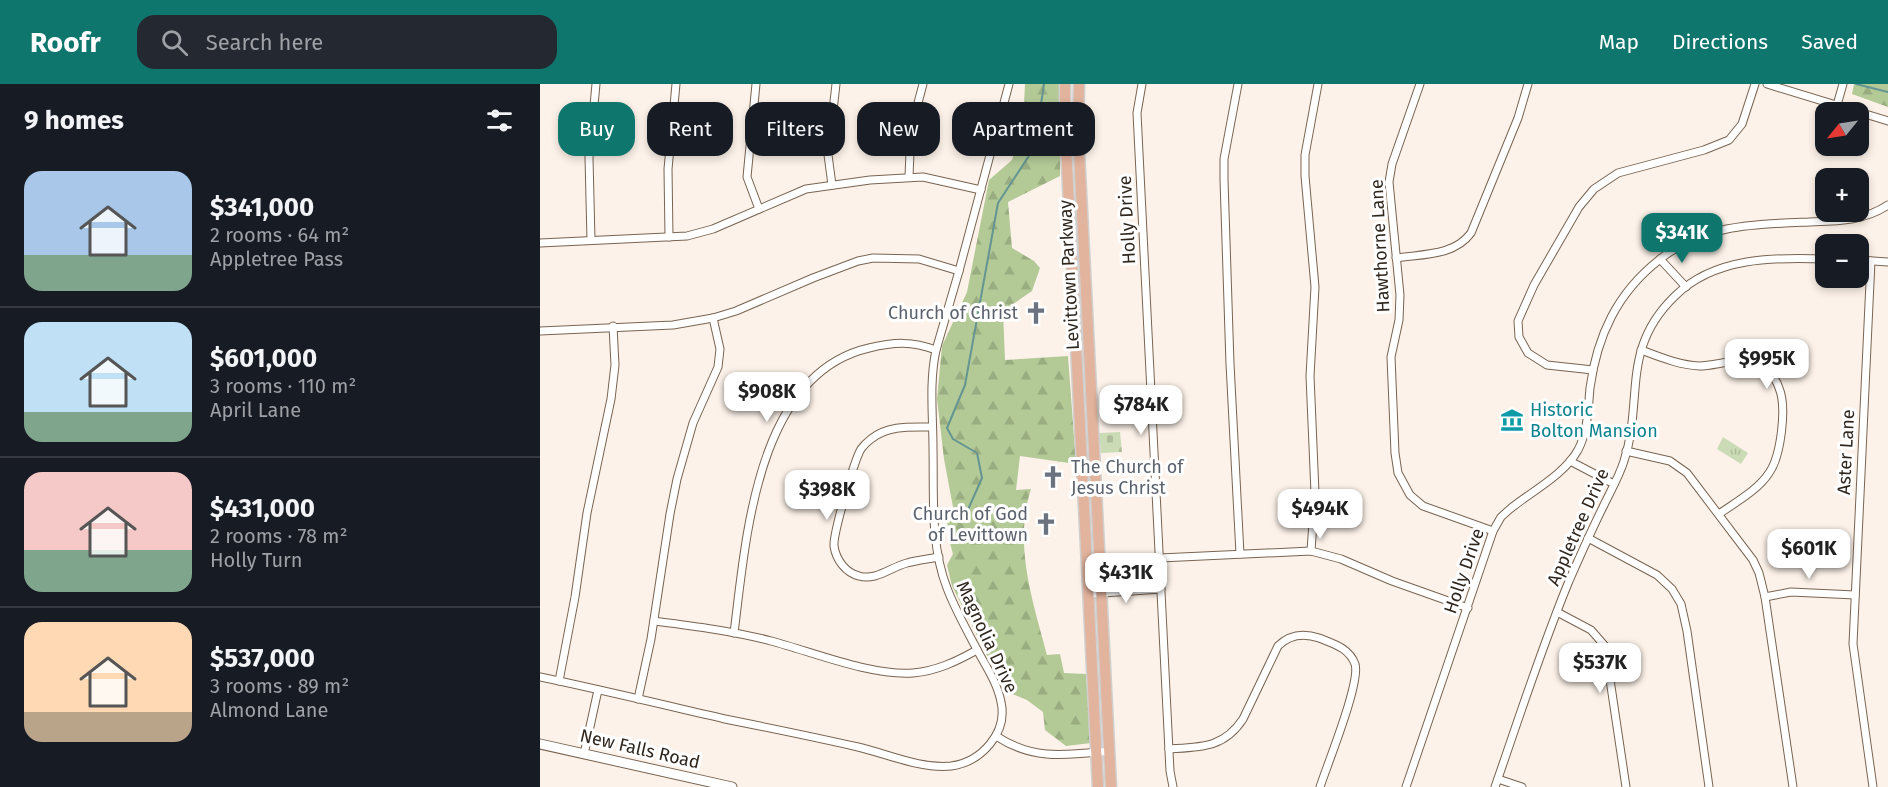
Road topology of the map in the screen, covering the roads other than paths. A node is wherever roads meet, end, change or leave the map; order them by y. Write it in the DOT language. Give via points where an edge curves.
graph roads {
  1 [pos="596,84"];
  2 [pos="676,84"];
  3 [pos="756,84"];
  4 [pos="836,84"];
  5 [pos="923,84"];
  6 [pos="1009,84"];
  7 [pos="1065,84"];
  8 [pos="1079,84"];
  9 [pos="1142,84"];
  10 [pos="1238,84"];
  11 [pos="1318,84"];
  12 [pos="1420,84"];
  13 [pos="1528,84"];
  14 [pos="1755,84"];
  15 [pos="1767,84"];
  16 [pos="1843,84"];
  17 [pos="1827,102"];
  18 [pos="1838,102"];
  19 [pos="1869,115"];
  20 [pos="1888,121"];
  21 [pos="909,177"];
  22 [pos="832,185"];
  23 [pos="981,190"];
  24 [pos="1888,205"];
  25 [pos="759,209"];
  26 [pos="669,237"];
  27 [pos="591,240"];
  28 [pos="540,243"];
  29 [pos="1396,258"];
  30 [pos="1660,259"];
  31 [pos="1815,259"];
  32 [pos="1871,261"];
  33 [pos="1888,262"];
  34 [pos="959,270"];
  35 [pos="1686,286"];
  36 [pos="713,318"];
  37 [pos="613,326"];
  38 [pos="540,330"];
  39 [pos="936,350"];
  40 [pos="1641,350"];
  41 [pos="1593,370"];
  42 [pos="932,427"];
  43 [pos="1626,451"];
  44 [pos="1570,461"];
  45 [pos="1614,484"];
  46 [pos="1719,514"];
  47 [pos="1493,531"];
  48 [pos="1588,538"];
  49 [pos="1311,551"];
  50 [pos="1240,554"];
  51 [pos="939,558"];
  52 [pos="1160,558"];
  53 [pos="1161,589"];
  54 [pos="1102,593"];
  55 [pos="1089,594"];
  56 [pos="1855,594"];
  57 [pos="1765,597"];
  58 [pos="1468,608"];
  59 [pos="1557,612"];
  60 [pos="654,621"];
  61 [pos="734,633"];
  62 [pos="977,650"];
  63 [pos="540,676"];
  64 [pos="559,681"];
  65 [pos="598,690"];
  66 [pos="638,699"];
  67 [pos="996,736"];
  68 [pos="540,744"];
  69 [pos="1169,748"];
  70 [pos="1110,751"];
  71 [pos="1096,752"];
  72 [pos="584,754"];
  73 [pos="1498,779"];
  74 [pos="732,787"];
  75 [pos="1098,787"];
  76 [pos="1111,787"];
  77 [pos="1173,787"];
  78 [pos="1320,787"];
  79 [pos="1406,787"];
  80 [pos="1495,787"];
  81 [pos="1522,787"];
  82 [pos="1626,787"];
  83 [pos="1709,787"];
  84 [pos="1793,787"];
  85 [pos="1873,787"];
  1 -- 27 [label="street" via="588,166"];
  2 -- 26 [label="street" via="668,168"];
  3 -- 25 [label="street" via="747,177"];
  4 -- 22 [label="street" via="828,156"];
  5 -- 21 [label="street" via="909,137"];
  6 -- 23 [label="street, Magnolia Drive"];
  7 -- 55 [label="main road, Levittown Parkway"];
  8 -- 54 [label="main road, Levittown Parkway" via="1078,132"];
  9 -- 52 [label="street, Holly Drive" via="1137,114"];
  10 -- 50 [label="street" via="1224,159 1224,180"];
  11 -- 49 [label="street" via="1305,154 1315,287 1310,376 1315,493"];
  12 -- 29 [label="street, Hawthorne Lane" via="1390,172"];
  13 -- 29 [label="street" via="1471,233 1460,245 1444,251"];
  14 -- 41 [label="street" via="1742,124 1729,140 1618,173 1594,189 1579,207 1531,291 1518,321 1519,338 1528,354 1547,365"];
  15 -- 17 [label="street"];
  16 -- 18 [label="street"];
  19 -- 20 [label="street"];
  21 -- 22 [label="street"];
  21 -- 23 [label="street"];
  22 -- 25 [label="street" via="795,193"];
  23 -- 34 [label="street, Magnolia Drive"];
  24 -- 30 [label="street, Holly Drive" via="1852,219 1727,227 1696,237"];
  25 -- 26 [label="street" via="707,231"];
  26 -- 27 [label="street"];
  27 -- 28 [label="street"];
  29 -- 47 [label="street, Hawthorne Lane" via="1400,309 1391,357 1395,462 1401,480 1410,495 1424,506"];
  30 -- 35 [label="street"];
  30 -- 41 [label="street, Holly Drive" via="1634,283 1612,313"];
  31 -- 35 [label="street, Appletree Drive" via="1740,263 1711,272"];
  32 -- 33 [label="street"];
  32 -- 56 [label="street, Aster Lane"];
  34 -- 36 [label="street" via="919,259 873,258"];
  34 -- 39 [label="street, Magnolia Drive"];
  35 -- 40 [label="street, Appletree Drive" via="1662,309"];
  36 -- 37 [label="street" via="673,325"];
  36 -- 60 [label="street" via="720,349 718,366 693,423 677,479"];
  37 -- 38 [label="street"];
  37 -- 64 [label="street" via="615,365 611,399"];
  39 -- 42 [label="street, Magnolia Drive"];
  39 -- 61 [label="street" via="901,342 863,349 830,364 799,392 783,417 765,462 748,537"];
  40 -- 43 [label="street, Appletree Drive"];
  40 -- 46 [label="street" via="1689,365 1747,361 1763,367 1776,380 1782,401 1780,442 1773,467 1762,482"];
  41 -- 44 [label="street, Holly Drive" via="1585,429"];
  42 -- 51 [label="street, Magnolia Drive"];
  42 -- 51 [label="street" via="889,429 865,444 852,473 834,544 842,565 860,577"];
  43 -- 45 [label="street, Appletree Drive"];
  43 -- 46 [label="street" via="1678,465"];
  44 -- 45 [label="street"];
  44 -- 47 [label="street, Holly Drive" via="1501,517"];
  45 -- 48 [label="street, Appletree Drive"];
  46 -- 57 [label="street" via="1753,561"];
  47 -- 58 [label="street, Holly Drive"];
  48 -- 59 [label="street, Appletree Drive"];
  48 -- 83 [label="street" via="1657,574 1681,604"];
  49 -- 50 [label="street"];
  49 -- 58 [label="street"];
  50 -- 52 [label="street"];
  51 -- 62 [label="street, Magnolia Drive" via="945,584"];
  52 -- 53 [label="street, Holly Drive"];
  53 -- 54 [label="street"];
  53 -- 69 [label="street, Holly Drive"];
  54 -- 55 [label="street"];
  54 -- 70 [label="main road, Levittown Parkway"];
  55 -- 71 [label="main road, Levittown Parkway"];
  56 -- 57 [label="street" via="1791,592"];
  56 -- 85 [label="street, Aster Lane" via="1854,654"];
  57 -- 84 [label="street"];
  58 -- 79 [label="street, Holly Drive"];
  59 -- 73 [label="street, Appletree Drive"];
  59 -- 82 [label="street" via="1591,630 1605,646"];
  60 -- 61 [label="street"];
  60 -- 66 [label="street"];
  61 -- 62 [label="street" via="902,673 945,666"];
  62 -- 67 [label="street, Magnolia Drive" via="1001,701 1002,717"];
  63 -- 64 [label="street"];
  64 -- 65 [label="street"];
  65 -- 66 [label="street"];
  65 -- 72 [label="street"];
  66 -- 67 [label="street" via="944,766 972,758"];
  67 -- 71 [label="street" via="1037,754"];
  68 -- 72 [label="main road, New Falls Road"];
  69 -- 77 [label="street, Holly Drive"];
  69 -- 78 [label="street" via="1204,746 1226,738 1243,719 1282,641 1298,635 1314,636 1345,650 1356,671"];
  70 -- 71 [label="street"];
  70 -- 76 [label="main road, Levittown Parkway"];
  71 -- 75 [label="main road, Levittown Parkway"];
  72 -- 74 [label="main road, New Falls Road"];
  73 -- 80 [label="street, Appletree Drive"];
  73 -- 81 [label="street"];
}
